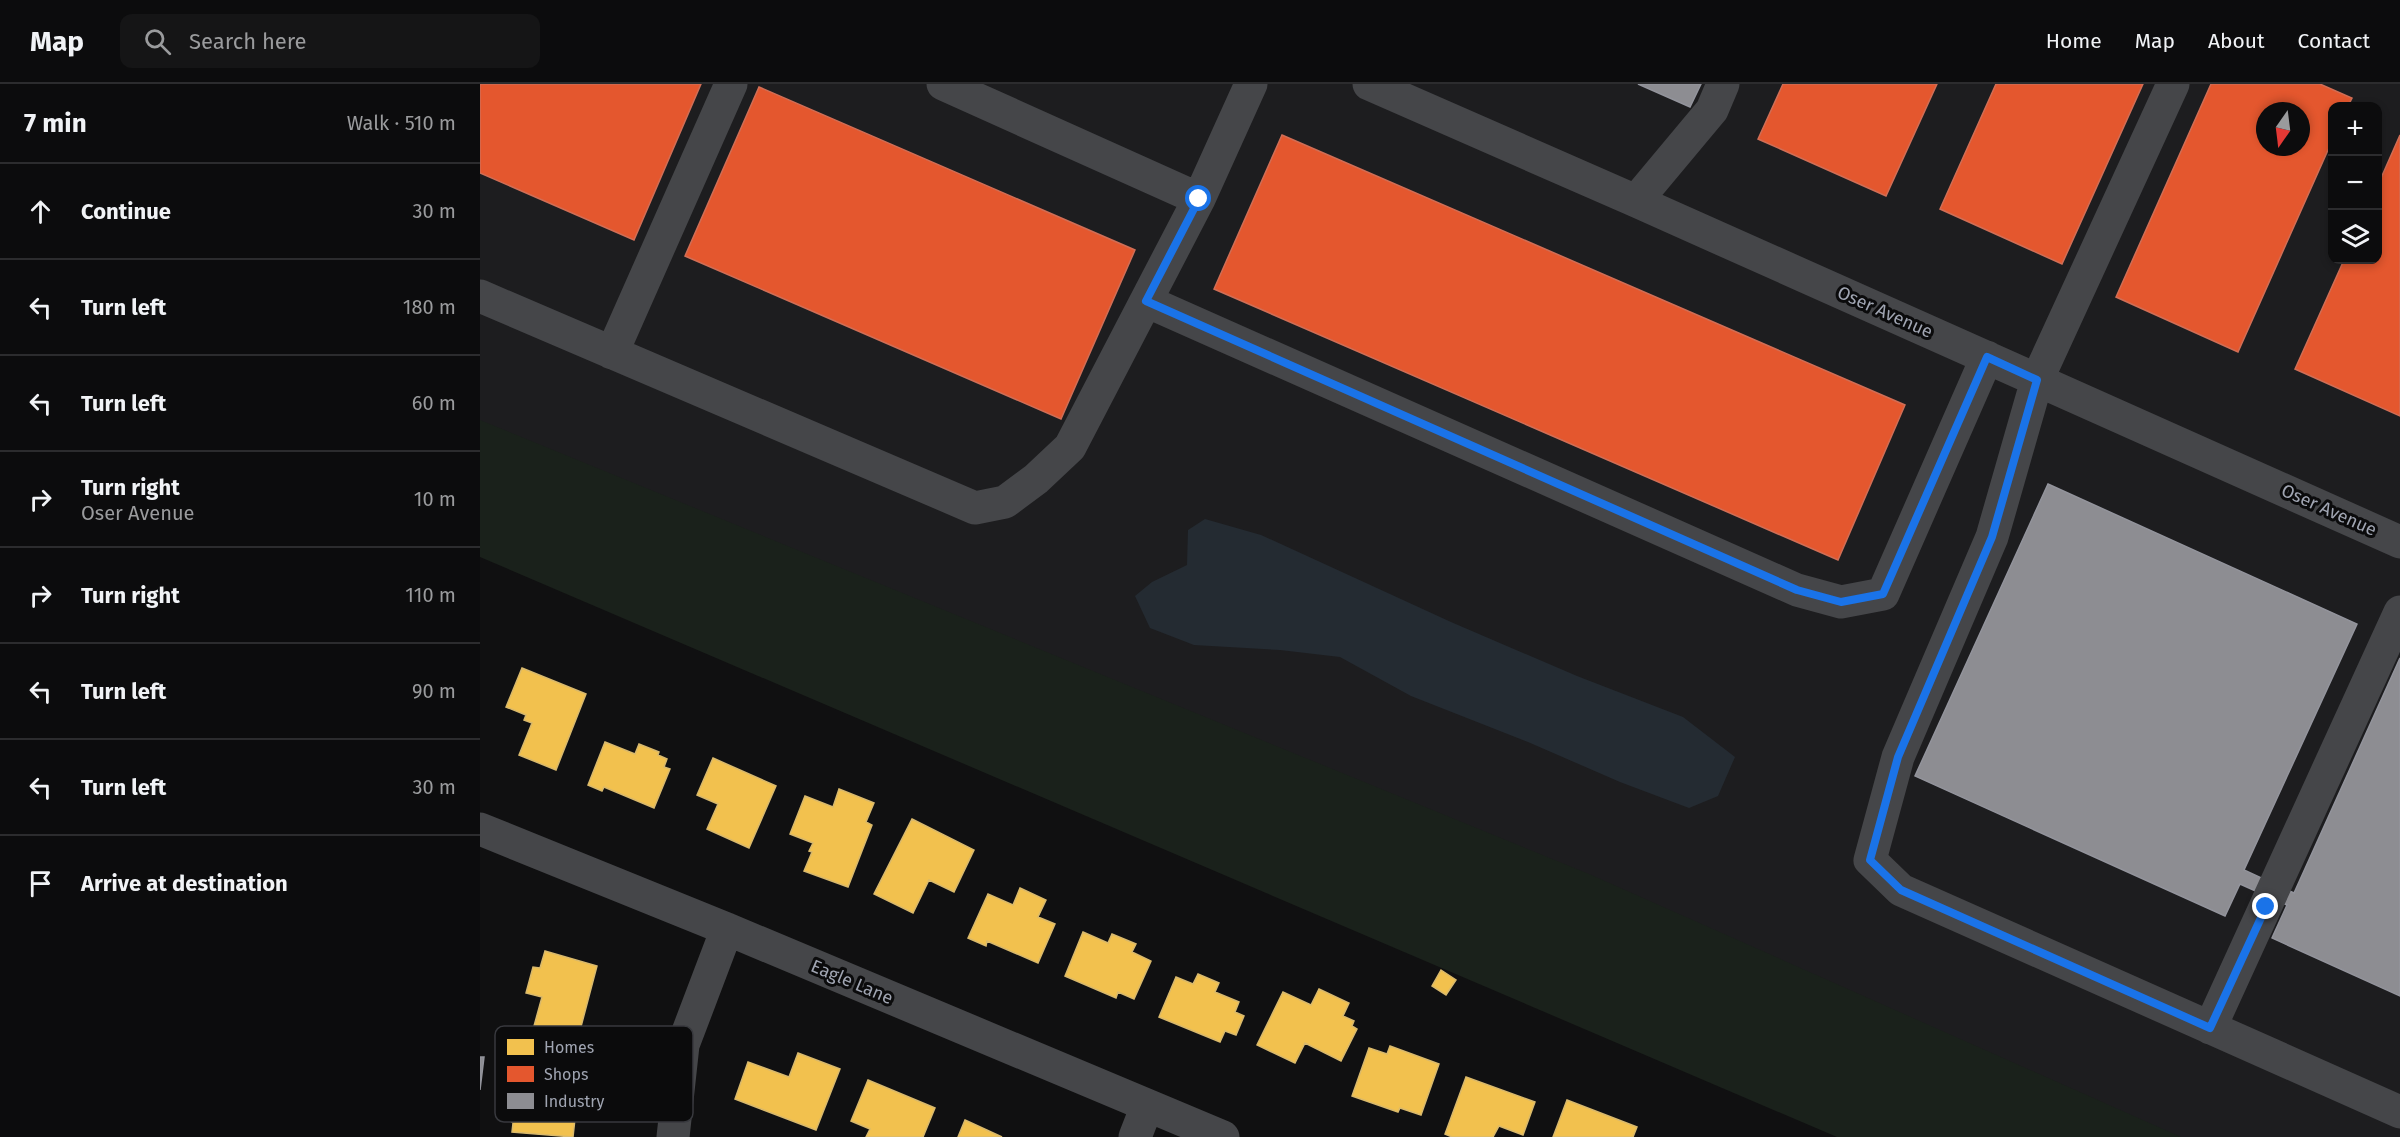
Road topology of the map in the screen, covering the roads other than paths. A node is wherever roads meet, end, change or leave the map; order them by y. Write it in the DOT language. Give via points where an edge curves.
graph roads {
  1 [pos="731,84"];
  2 [pos="943,84"];
  3 [pos="1251,84"];
  4 [pos="1369,84"];
  5 [pos="1723,84"];
  6 [pos="2173,84"];
  7 [pos="1199,199"];
  8 [pos="1636,201"];
  9 [pos="480,296"];
  10 [pos="1146,301"];
  11 [pos="612,353"];
  12 [pos="1987,357"];
  13 [pos="2037,380"];
  14 [pos="2400,542"];
  15 [pos="2400,612"];
  16 [pos="480,829"];
  17 [pos="727,929"];
  18 [pos="690,1026"];
  19 [pos="2210,1028"];
  20 [pos="1147,1106"];
  21 [pos="2400,1112"];
  22 [pos="675,1122"];
  23 [pos="673,1137"];
  24 [pos="1135,1137"];
  25 [pos="1222,1137"];
  1 -- 11 [label="street"];
  2 -- 7 [label="street"];
  3 -- 7 [label="street"];
  4 -- 8 [label="street, Oser Avenue"];
  5 -- 8 [label="street" via="1712,110"];
  6 -- 13 [label="street"];
  7 -- 10 [label="street"];
  8 -- 12 [label="street, Oser Avenue"];
  9 -- 11 [label="street"];
  10 -- 11 [label="street" via="1070,447 1005,502 975,508"];
  10 -- 12 [label="street" via="1797,590 1841,602 1883,594"];
  12 -- 13 [label="street, Oser Avenue"];
  13 -- 14 [label="street, Oser Avenue"];
  13 -- 19 [label="street" via="1992,537 1898,757 1870,860 1901,890"];
  15 -- 19 [label="street"];
  16 -- 17 [label="street, Eagle Lane"];
  17 -- 18 [label="street"];
  17 -- 20 [label="street, Eagle Lane"];
  19 -- 21 [label="street"];
  20 -- 24 [label="street"];
  20 -- 25 [label="street, Eagle Lane"];
  22 -- 23 [label="street"];
}
